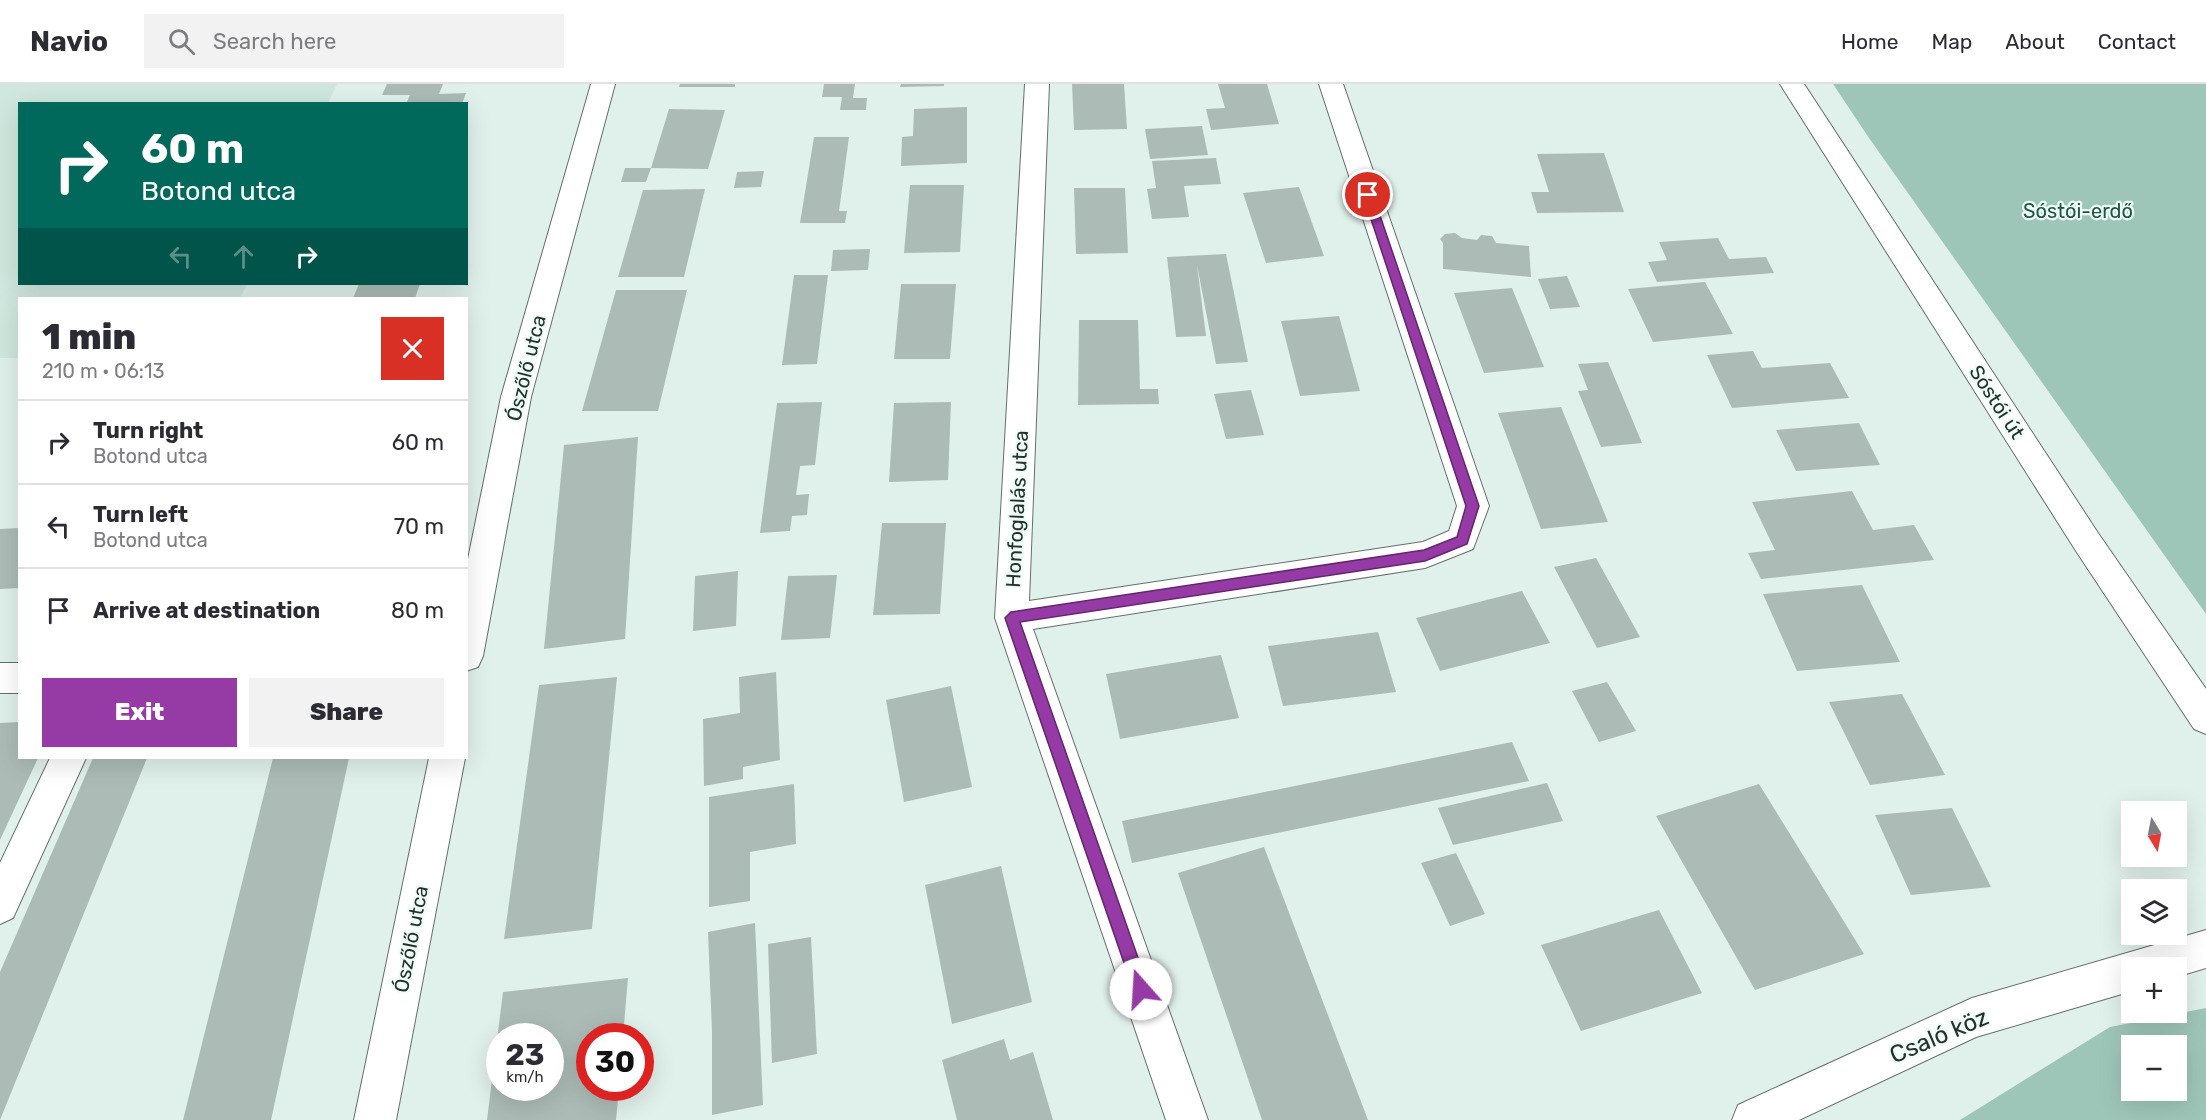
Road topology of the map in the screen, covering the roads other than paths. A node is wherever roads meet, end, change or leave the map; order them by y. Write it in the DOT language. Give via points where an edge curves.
graph roads {
  1 [pos="603,84"];
  2 [pos="1037,84"];
  3 [pos="1331,84"];
  4 [pos="1791,84"];
  5 [pos="1011,618"];
  6 [pos="468,646"];
  7 [pos="0,678"];
  8 [pos="18,678"];
  9 [pos="2206,718"];
  10 [pos="68,759"];
  11 [pos="447,759"];
  12 [pos="0,905"];
  13 [pos="2206,949"];
  14 [pos="2180,957"];
  15 [pos="2121,974"];
  16 [pos="375,1120"];
  17 [pos="1187,1120"];
  18 [pos="1753,1120"];
  1 -- 6 [label="street, Ószőlő utca" via="516,397"];
  2 -- 5 [label="street, Honfoglalás utca"];
  3 -- 5 [label="street" via="1473,506 1462,540 1425,555"];
  4 -- 9 [label="street, Sóstói út" via="2087,542"];
  5 -- 17 [label="street, Honfoglalás utca"];
  7 -- 8 [label="street"];
  10 -- 12 [label="street"];
  11 -- 16 [label="street, Ószőlő utca"];
  13 -- 14 [label="street"];
  15 -- 18 [label="street, Csaló köz" via="1972,1018"];
}
